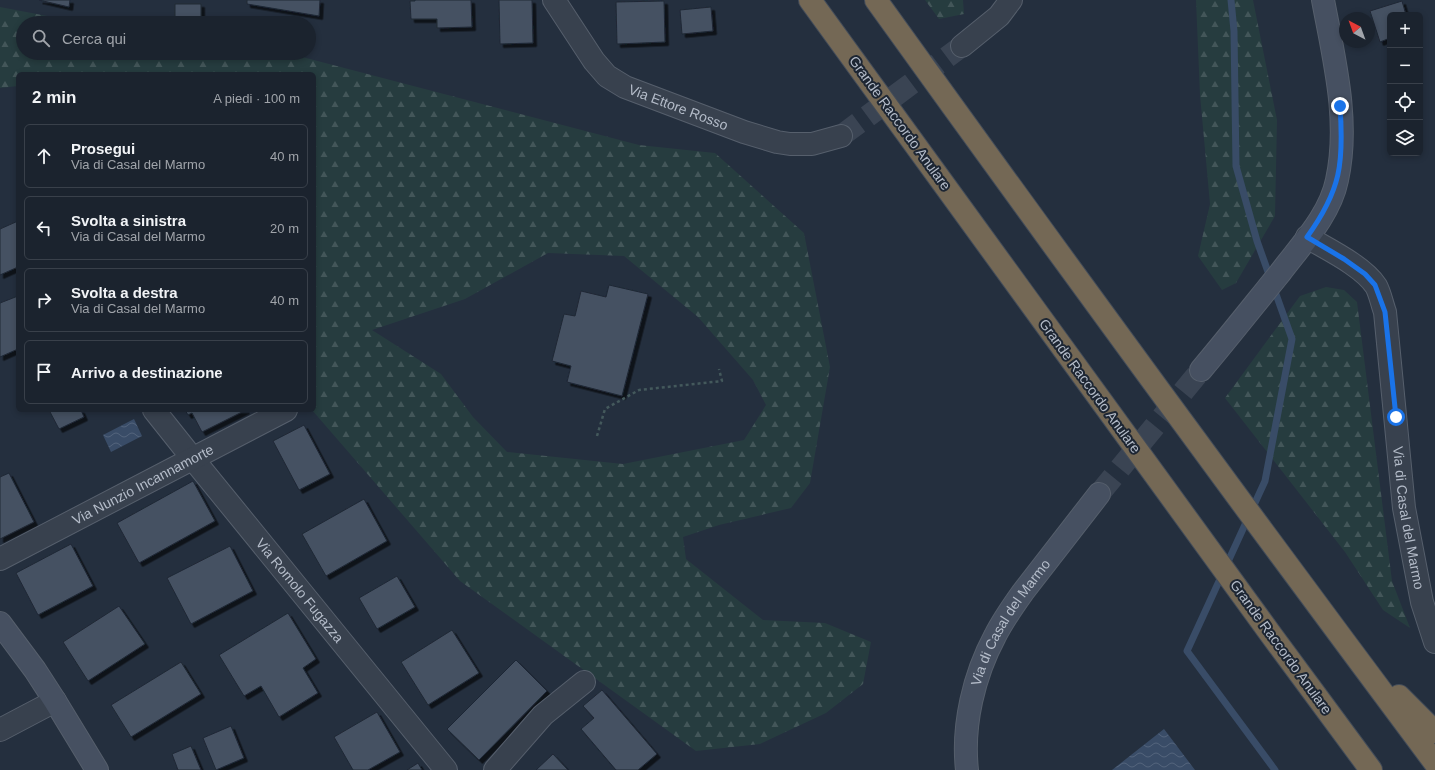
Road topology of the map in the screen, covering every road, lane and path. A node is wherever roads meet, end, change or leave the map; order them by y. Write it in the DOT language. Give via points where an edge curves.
graph roads {
  1 [pos="554,0"];
  2 [pos="810,0"];
  3 [pos="876,0"];
  4 [pos="1011,0"];
  5 [pos="1323,0"];
  6 [pos="962,46"];
  7 [pos="841,136"];
  8 [pos="1301,245"];
  9 [pos="719,369"];
  10 [pos="1202,370"];
  11 [pos="156,412"];
  12 [pos="282,412"];
  13 [pos="597,436"];
  14 [pos="193,459"];
  15 [pos="1099,494"];
  16 [pos="0,559"];
  17 [pos="0,623"];
  18 [pos="1340,635"];
  19 [pos="1435,642"];
  20 [pos="584,682"];
  21 [pos="56,701"];
  22 [pos="0,730"];
  23 [pos="1435,732"];
  24 [pos="1435,763"];
  25 [pos="97,770"];
  26 [pos="446,770"];
  27 [pos="495,770"];
  28 [pos="967,770"];
  29 [pos="1371,770"];
  1 -- 7 [label="street, Via Ettore Rosso" via="594,61 608,76 625,87 777,142 812,144"];
  2 -- 29 [label="highway, Grande Raccordo Anulare"];
  3 -- 18 [label="highway"];
  4 -- 6 [label="street" via="999,16"];
  5 -- 8 [label="main road" via="1338,83 1342,141 1337,182 1332,196"];
  8 -- 10 [label="main road"];
  8 -- 19 [label="street, Via di Casal del Marmo" via="1344,259 1365,274 1375,285 1380,297 1385,312 1404,508 1422,602"];
  9 -- 13 [label="path" via="722,381 639,390 604,409"];
  11 -- 14 [label="street, Via Romolo Fugazza"];
  12 -- 14 [label="street, Via Nunzio Incannamorte"];
  14 -- 16 [label="street, Via Nunzio Incannamorte"];
  14 -- 26 [label="street, Via Romolo Fugazza"];
  15 -- 28 [label="main road, Via di Casal del Marmo" via="1023,592 995,635 980,670 972,700"];
  17 -- 21 [label="main road"];
  18 -- 23 [label="highway"];
  18 -- 24 [label="highway"];
  20 -- 27 [label="street" via="543,715"];
  21 -- 22 [label="street"];
  21 -- 25 [label="main road"];
}
